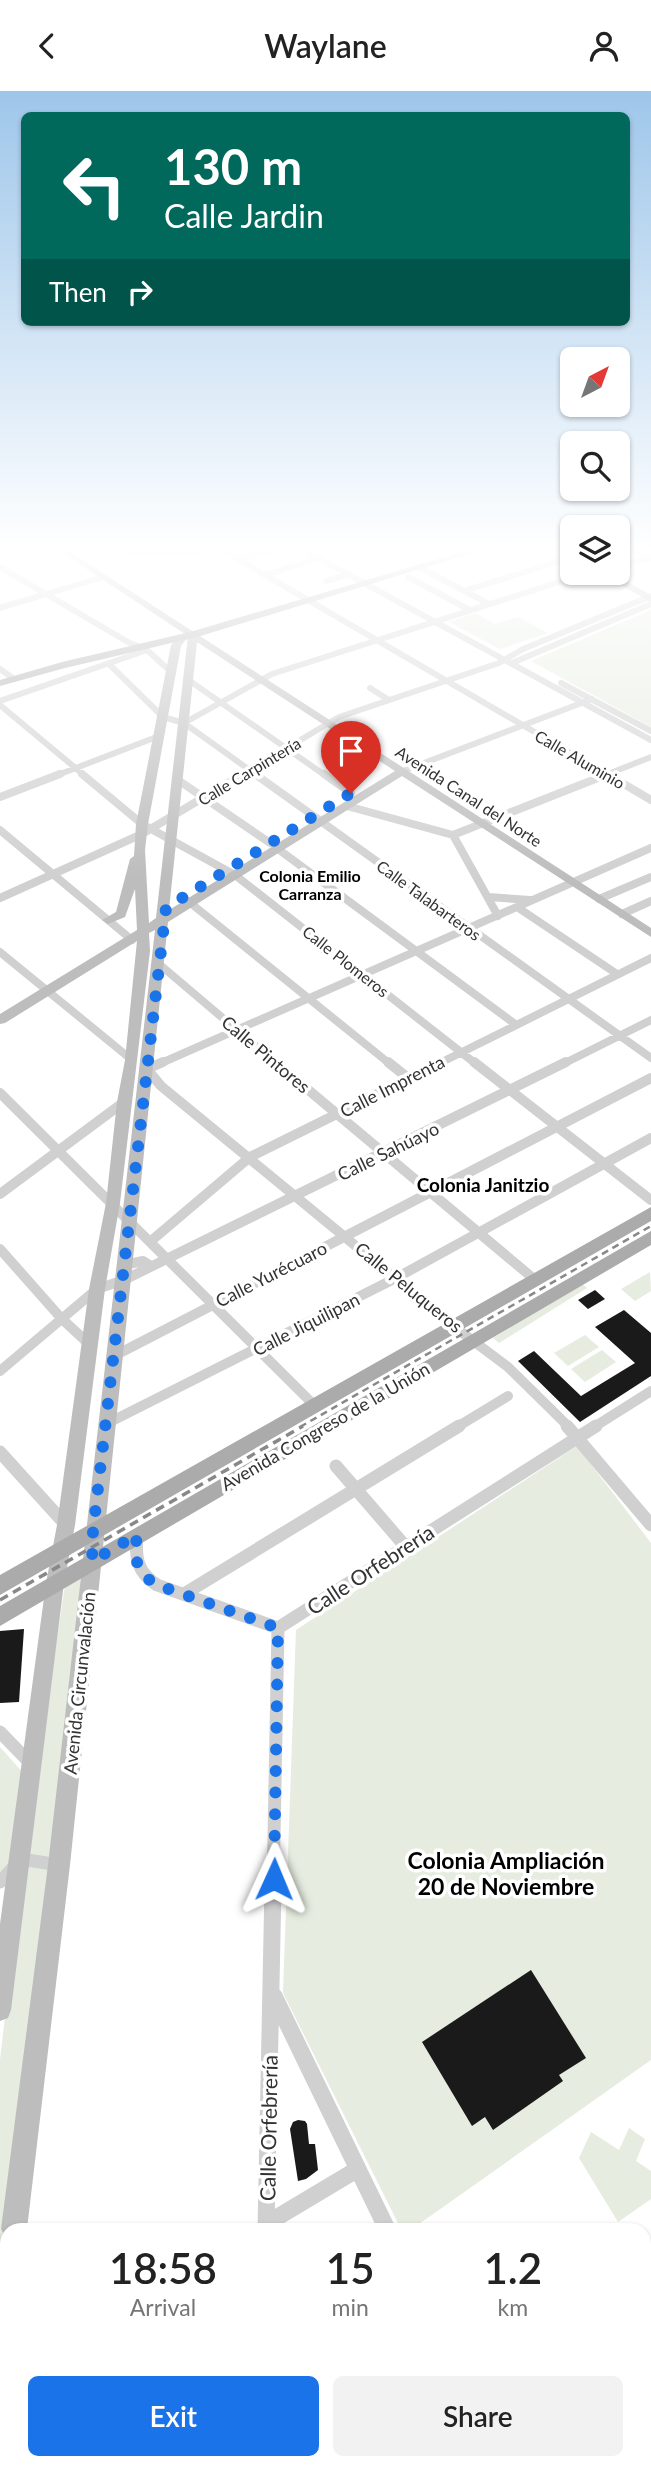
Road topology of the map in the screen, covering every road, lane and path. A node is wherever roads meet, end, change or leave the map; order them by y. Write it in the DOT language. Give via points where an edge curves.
graph roads {
  1 [pos="87,659"];
  2 [pos="118,659"];
  3 [pos="122,659"];
  4 [pos="156,659"];
  5 [pos="173,659"];
  6 [pos="189,659"];
  7 [pos="226,659"];
  8 [pos="318,659"];
  9 [pos="408,659"];
  10 [pos="512,659"];
  11 [pos="112,664"];
  12 [pos="0,669"];
  13 [pos="171,672"];
  14 [pos="14,679"];
  15 [pos="261,680"];
  16 [pos="190,681"];
  17 [pos="446,681"];
  18 [pos="0,683"];
  19 [pos="370,688"];
  20 [pos="592,699"];
  21 [pos="388,700"];
  22 [pos="220,703"];
  23 [pos="583,703"];
  24 [pos="0,705"];
  25 [pos="163,717"];
  26 [pos="184,723"];
  27 [pos="328,723"];
  28 [pos="522,725"];
  29 [pos="651,731"];
  30 [pos="159,736"];
  31 [pos="651,740"];
  32 [pos="287,748"];
  33 [pos="651,757"];
  34 [pos="75,769"];
  35 [pos="399,769"];
  36 [pos="248,771"];
  37 [pos="607,774"];
  38 [pos="178,780"];
  39 [pos="351,793"];
  40 [pos="0,797"];
  41 [pos="204,798"];
  42 [pos="651,800"];
  43 [pos="347,806"];
  44 [pos="175,814"];
  45 [pos="316,820"];
  46 [pos="481,823"];
  47 [pos="145,829"];
  48 [pos="0,830"];
  49 [pos="453,835"];
  50 [pos="172,841"];
  51 [pos="274,846"];
  52 [pos="139,850"];
  53 [pos="649,850"];
  54 [pos="231,872"];
  55 [pos="52,874"];
  56 [pos="651,877"];
  57 [pos="573,883"];
  58 [pos="142,892"];
  59 [pos="488,897"];
  60 [pos="0,898"];
  61 [pos="599,899"];
  62 [pos="187,900"];
  63 [pos="533,900"];
  64 [pos="651,901"];
  65 [pos="517,907"];
  66 [pos="165,908"];
  67 [pos="622,914"];
  68 [pos="498,916"];
  69 [pos="108,920"];
  70 [pos="469,929"];
  71 [pos="136,931"];
  72 [pos="650,931"];
  73 [pos="418,951"];
  74 [pos="0,952"];
  75 [pos="651,958"];
  76 [pos="159,964"];
  77 [pos="363,973"];
  78 [pos="617,974"];
  79 [pos="44,987"];
  80 [pos="309,998"];
  81 [pos="567,999"];
  82 [pos="1,1014"];
  83 [pos="651,1020"];
  84 [pos="515,1024"];
  85 [pos="237,1030"];
  86 [pos="621,1036"];
  87 [pos="460,1052"];
  88 [pos="651,1058"];
  89 [pos="139,1064"];
  90 [pos="408,1078"];
  91 [pos="651,1078"];
  92 [pos="511,1091"];
  93 [pos="0,1093"];
  94 [pos="124,1101"];
  95 [pos="338,1113"];
  96 [pos="557,1127"];
  97 [pos="651,1138"];
  98 [pos="57,1150"];
  99 [pos="384,1153"];
  100 [pos="250,1157"];
  101 [pos="604,1164"];
  102 [pos="431,1192"];
  103 [pos="0,1194"];
  104 [pos="298,1196"];
  105 [pos="651,1200"];
  106 [pos="113,1203"];
  107 [pos="651,1213"];
  108 [pos="130,1221"];
  109 [pos="478,1232"];
  110 [pos="346,1235"];
  111 [pos="651,1237"];
  112 [pos="151,1241"];
  113 [pos="0,1249"];
  114 [pos="167,1258"];
  115 [pos="124,1272"];
  116 [pos="396,1278"];
  117 [pos="534,1279"];
  118 [pos="97,1289"];
  119 [pos="214,1304"];
  120 [pos="61,1318"];
  121 [pos="452,1325"];
  122 [pos="474,1339"];
  123 [pos="90,1345"];
  124 [pos="258,1349"];
  125 [pos="116,1355"];
  126 [pos="0,1371"];
  127 [pos="651,1391"];
  128 [pos="508,1396"];
  129 [pos="313,1404"];
  130 [pos="106,1424"];
  131 [pos="579,1436"];
  132 [pos="0,1452"];
  133 [pos="336,1466"];
  134 [pos="357,1491"];
  135 [pos="66,1525"];
  136 [pos="651,1525"];
  137 [pos="93,1531"];
  138 [pos="137,1535"];
  139 [pos="405,1546"];
  140 [pos="62,1549"];
  141 [pos="92,1561"];
  142 [pos="55,1583"];
  143 [pos="0,1586"];
  144 [pos="184,1594"];
  145 [pos="0,1617"];
  146 [pos="278,1628"];
  147 [pos="0,1732"];
  148 [pos="32,1765"];
  149 [pos="21,1859"];
  150 [pos="59,1865"];
  151 [pos="0,1882"];
  152 [pos="271,1991"];
  153 [pos="0,2010"];
  154 [pos="358,2169"];
  155 [pos="15,2223"];
  156 [pos="266,2223"];
  157 [pos="272,2223"];
  158 [pos="384,2223"];
  1 -- 14 [label="main road"];
  2 -- 11 [label="main road"];
  3 -- 11 [label="street"];
  4 -- 13 [label="street"];
  5 -- 13 [label="main road, Avenida Circunvalación"];
  6 -- 16 [label="main road, Avenida Circunvalación"];
  7 -- 15 [label="main road, Avenida Canal del Norte"];
  8 -- 15 [label="street"];
  9 -- 17 [label="street, Calle Aluminio"];
  10 -- 17 [label="street, Calle Carpintería"];
  10 -- 20 [label="street"];
  10 -- 23 [label="street"];
  11 -- 24 [label="street"];
  11 -- 25 [label="street, Calle Talabarteros"];
  12 -- 14 [label="street"];
  13 -- 25 [label="main road, Avenida Circunvalación"];
  14 -- 18 [label="main road"];
  15 -- 22 [label="street"];
  15 -- 27 [label="main road, Avenida Canal del Norte"];
  16 -- 22 [label="street"];
  16 -- 26 [label="main road, Avenida Circunvalación"];
  17 -- 21 [label="street, Calle Carpintería"];
  17 -- 28 [label="street, Calle Aluminio"];
  19 -- 21 [label="street"];
  20 -- 23 [label="street"];
  20 -- 29 [label="street"];
  21 -- 27 [label="street, Calle Carpintería"];
  22 -- 26 [label="street"];
  22 -- 32 [label="street"];
  23 -- 28 [label="street"];
  23 -- 31 [label="street"];
  24 -- 34 [label="street, Calle Plomeros"];
  25 -- 26 [label="street, Calle Talabarteros"];
  25 -- 30 [label="main road, Avenida Circunvalación"];
  26 -- 36 [label="street, Calle Talabarteros"];
  26 -- 38 [label="main road, Avenida Circunvalación"];
  27 -- 32 [label="street, Calle Carpintería"];
  27 -- 35 [label="main road, Avenida Canal del Norte"];
  28 -- 35 [label="street"];
  28 -- 37 [label="street, Calle Aluminio"];
  30 -- 34 [label="street"];
  30 -- 47 [label="main road, Avenida Circunvalación"];
  32 -- 36 [label="street, Calle Carpintería"];
  32 -- 39 [label="street"];
  33 -- 37 [label="street"];
  34 -- 40 [label="street"];
  34 -- 47 [label="street, Calle Plomeros"];
  35 -- 39 [label="main road"];
  35 -- 43 [label="main road"];
  35 -- 46 [label="main road, Avenida Canal del Norte"];
  36 -- 41 [label="street, Calle Carpintería"];
  36 -- 45 [label="street, Calle Talabarteros"];
  37 -- 42 [label="street, Calle Aluminio"];
  37 -- 46 [label="street"];
  38 -- 41 [label="street"];
  38 -- 44 [label="main road, Avenida Circunvalación"];
  39 -- 45 [label="main road"];
  41 -- 44 [label="street, Calle Carpintería"];
  41 -- 51 [label="street"];
  43 -- 45 [label="main road"];
  43 -- 49 [label="street"];
  44 -- 47 [label="street, Calle Carpintería"];
  44 -- 50 [label="main road, Avenida Circunvalación"];
  45 -- 51 [label="main road"];
  45 -- 70 [label="street, Calle Talabarteros"];
  46 -- 49 [label="street"];
  46 -- 57 [label="main road, Avenida Canal del Norte"];
  47 -- 50 [label="street, Calle Plomeros"];
  47 -- 52 [label="main road, Avenida Circunvalación"];
  47 -- 55 [label="street, Calle Carpintería"];
  48 -- 55 [label="street"];
  49 -- 59 [label="street"];
  50 -- 54 [label="street, Calle Plomeros"];
  50 -- 66 [label="main road, Avenida Circunvalación"];
  51 -- 54 [label="main road"];
  51 -- 73 [label="street"];
  52 -- 58 [label="main road, Avenida Circunvalación"];
  52 -- 69 [label="main road" via="123,912"];
  53 -- 57 [label="street"];
  54 -- 62 [label="main road"];
  54 -- 77 [label="street, Calle Plomeros"];
  55 -- 60 [label="street, Calle Carpintería"];
  55 -- 69 [label="street"];
  56 -- 61 [label="street"];
  57 -- 61 [label="main road, Avenida Canal del Norte"];
  57 -- 63 [label="street"];
  58 -- 66 [label="main road"];
  58 -- 71 [label="main road, Avenida Circunvalación"];
  59 -- 63 [label="street"];
  59 -- 68 [label="street"];
  61 -- 67 [label="main road, Avenida Canal del Norte"];
  62 -- 66 [label="main road"];
  62 -- 80 [label="street"];
  63 -- 65 [label="street"];
  64 -- 67 [label="street"];
  65 -- 68 [label="street"];
  65 -- 78 [label="street"];
  66 -- 71 [label="main road"];
  66 -- 76 [label="main road, Avenida Circunvalación"];
  67 -- 72 [label="main road, Avenida Canal del Norte"];
  68 -- 70 [label="street"];
  69 -- 71 [label="street"];
  70 -- 73 [label="street"];
  70 -- 81 [label="street, Calle Talabarteros"];
  71 -- 79 [label="main road"];
  71 -- 89 [label="main road, Avenida Circunvalación"];
  73 -- 77 [label="street"];
  73 -- 84 [label="street"];
  74 -- 79 [label="street, Calle Peluqueros"];
  75 -- 78 [label="street, Calle Imprenta"];
  76 -- 85 [label="street, Calle Pintores"];
  76 -- 89 [label="main road, Avenida Circunvalación"];
  77 -- 80 [label="street"];
  77 -- 87 [label="street, Calle Plomeros"];
  78 -- 81 [label="street, Calle Imprenta"];
  79 -- 82 [label="main road"];
  79 -- 89 [label="street, Calle Peluqueros"];
  80 -- 85 [label="street"];
  80 -- 90 [label="street"];
  81 -- 84 [label="street, Calle Imprenta"];
  81 -- 86 [label="street, Calle Talabarteros"];
  83 -- 86 [label="street, Calle Sahúayo"];
  84 -- 87 [label="street, Calle Imprenta"];
  85 -- 89 [label="street"];
  85 -- 95 [label="street, Calle Pintores"];
  86 -- 88 [label="street, Calle Talabarteros"];
  86 -- 92 [label="street, Calle Sahúayo"];
  87 -- 90 [label="street, Calle Imprenta"];
  87 -- 92 [label="street, Calle Plomeros"];
  89 -- 94 [label="main road, Avenida Circunvalación"];
  89 -- 100 [label="street, Calle Peluqueros"];
  89 -- 108 [label="main road, Avenida Circunvalación"];
  90 -- 95 [label="street, Calle Imprenta"];
  91 -- 96 [label="street, Calle Yurécuaro"];
  92 -- 96 [label="street, Calle Plomeros"];
  92 -- 99 [label="street, Calle Sahúayo"];
  93 -- 98 [label="street"];
  94 -- 98 [label="street"];
  94 -- 106 [label="main road, Avenida Circunvalación"];
  95 -- 99 [label="street, Calle Pintores"];
  95 -- 100 [label="street, Calle Imprenta"];
  96 -- 101 [label="street, Calle Plomeros"];
  96 -- 102 [label="street, Calle Yurécuaro"];
  97 -- 101 [label="street, Calle Jiquilipan"];
  98 -- 103 [label="street"];
  98 -- 106 [label="street"];
  99 -- 102 [label="street, Calle Pintores"];
  99 -- 104 [label="street, Calle Sahúayo"];
  100 -- 104 [label="street, Calle Peluqueros"];
  100 -- 112 [label="street, Calle Imprenta"];
  101 -- 105 [label="street, Calle Plomeros"];
  101 -- 109 [label="street, Calle Jiquilipan"];
  102 -- 109 [label="street, Calle Pintores"];
  102 -- 110 [label="street, Calle Yurécuaro"];
  104 -- 110 [label="street, Calle Peluqueros"];
  104 -- 114 [label="street, Calle Sahúayo"];
  106 -- 108 [label="street"];
  106 -- 118 [label="main road, Avenida Circunvalación"];
  107 -- 117 [label="main road, Avenida Congreso de la Unión"];
  108 -- 112 [label="street"];
  108 -- 115 [label="main road, Avenida Circunvalación"];
  109 -- 116 [label="street, Calle Jiquilipan"];
  109 -- 117 [label="street, Calle Pintores"];
  110 -- 116 [label="street, Calle Peluqueros"];
  110 -- 119 [label="street, Calle Yurécuaro"];
  111 -- 122 [label="main road, Avenida Congreso de la Unión"];
  112 -- 114 [label="street"];
  113 -- 120 [label="street"];
  114 -- 115 [label="street, Calle Sahúayo" via="151,1266 143,1261"];
  114 -- 119 [label="street"];
  115 -- 118 [label="street"];
  115 -- 125 [label="main road, Avenida Circunvalación"];
  116 -- 121 [label="street, Calle Peluqueros"];
  116 -- 124 [label="street, Calle Jiquilipan"];
  117 -- 121 [label="main road, Avenida Congreso de la Unión"];
  118 -- 120 [label="street"];
  118 -- 123 [label="main road, Avenida Circunvalación"];
  119 -- 124 [label="street"];
  119 -- 125 [label="street, Calle Yurécuaro"];
  120 -- 123 [label="street"];
  120 -- 126 [label="street"];
  121 -- 122 [label="street, Calle Peluqueros"];
  121 -- 129 [label="main road, Avenida Congreso de la Unión"];
  122 -- 131 [label="street, Calle Peluqueros"];
  122 -- 138 [label="main road, Avenida Congreso de la Unión"];
  123 -- 135 [label="main road, Avenida Circunvalación"];
  124 -- 129 [label="street"];
  124 -- 130 [label="street, Calle Jiquilipan"];
  125 -- 130 [label="main road, Avenida Circunvalación"];
  127 -- 131 [label="street, Calle Orfebrería"];
  128 -- 134 [label="street"];
  129 -- 137 [label="main road, Avenida Congreso de la Unión"];
  130 -- 137 [label="main road, Avenida Circunvalación"];
  131 -- 136 [label="street, Calle Peluqueros"];
  131 -- 139 [label="street, Calle Orfebrería"];
  132 -- 135 [label="street"];
  133 -- 134 [label="street"];
  134 -- 139 [label="street"];
  134 -- 144 [label="street"];
  135 -- 140 [label="main road, Avenida Circunvalación"];
  137 -- 140 [label="main road, Avenida Congreso de la Unión"];
  137 -- 141 [label="main road, Avenida Circunvalación"];
  138 -- 141 [label="main road, Avenida Congreso de la Unión"];
  138 -- 144 [label="street" via="137,1568 157,1585"];
  139 -- 146 [label="street, Calle Orfebrería"];
  140 -- 142 [label="main road, Avenida Circunvalación"];
  140 -- 143 [label="main road, Avenida Congreso de la Unión"];
  141 -- 142 [label="main road, Avenida Congreso de la Unión"];
  141 -- 150 [label="main road, Avenida Circunvalación"];
  142 -- 145 [label="main road, Avenida Congreso de la Unión"];
  142 -- 148 [label="main road, Avenida Circunvalación"];
  144 -- 146 [label="street"];
  146 -- 152 [label="street, Calle Orfebrería"];
  147 -- 148 [label="street"];
  148 -- 149 [label="main road, Avenida Circunvalación"];
  149 -- 150 [label="street"];
  149 -- 151 [label="street"];
  149 -- 153 [label="main road, Avenida Circunvalación"];
  150 -- 155 [label="main road, Avenida Circunvalación"];
  152 -- 154 [label="street"];
  152 -- 156 [label="street, Calle Orfebrería"];
  154 -- 157 [label="street"];
  154 -- 158 [label="street"];
}
